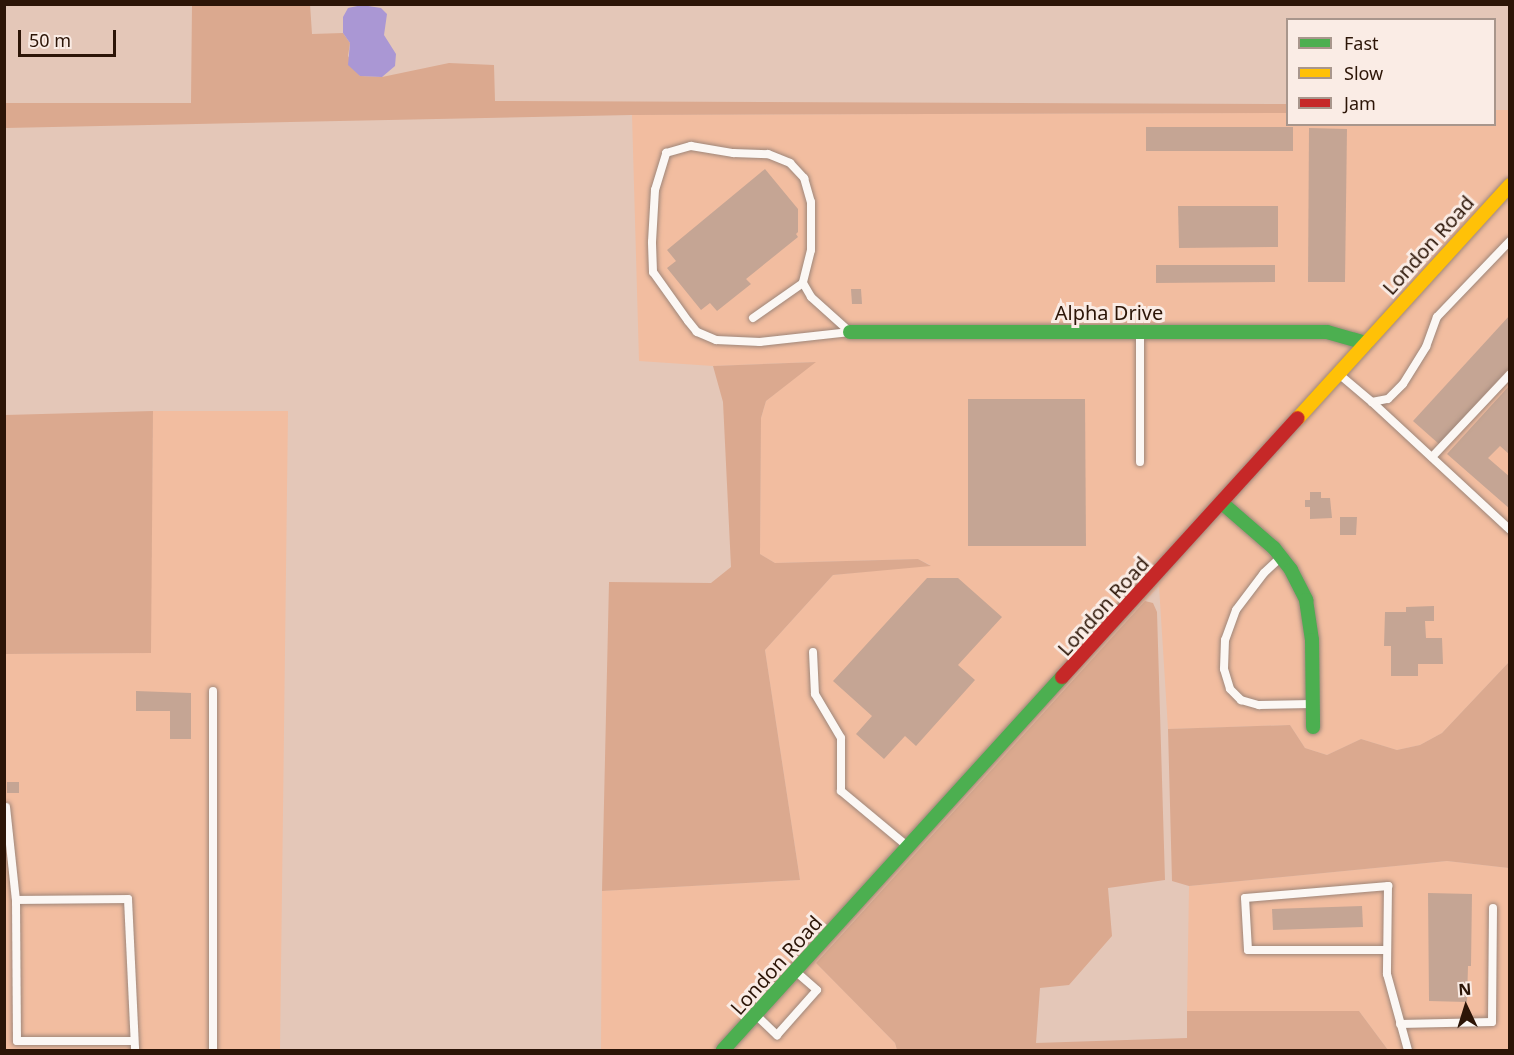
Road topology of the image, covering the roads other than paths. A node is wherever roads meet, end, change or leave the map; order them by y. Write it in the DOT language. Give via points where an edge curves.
graph roads {
  1 [pos="1509,185"];
  2 [pos="1509,241"];
  3 [pos="802,283"];
  4 [pos="753,318"];
  5 [pos="1140,331"];
  6 [pos="850,332"];
  7 [pos="1366,343"];
  8 [pos="1338,374"];
  9 [pos="1509,374"];
  10 [pos="1372,402"];
  11 [pos="1432,457"];
  12 [pos="1140,462"];
  13 [pos="1222,503"];
  14 [pos="1509,530"];
  15 [pos="1281,557"];
  16 [pos="813,652"];
  17 [pos="213,691"];
  18 [pos="1312,704"];
  19 [pos="1313,727"];
  20 [pos="6,807"];
  21 [pos="909,848"];
  22 [pos="16,900"];
  23 [pos="1493,908"];
  24 [pos="1385,950"];
  25 [pos="795,972"];
  26 [pos="756,1016"];
  27 [pos="1400,1024"];
  28 [pos="134,1041"];
  29 [pos="135,1050"];
  30 [pos="213,1050"];
  31 [pos="723,1050"];
  32 [pos="1408,1050"];
  1 -- 7 [label="street, London Road"];
  2 -- 10 [label="lane" via="1437,317 1426,347 1403,384 1388,399"];
  3 -- 4 [label="lane"];
  3 -- 6 [label="lane" via="811,297"];
  3 -- 6 [label="lane" via="811,250 812,202 804,178 790,163 768,154 691,146 666,153 655,190 652,272 697,332 716,340 760,342"];
  5 -- 6 [label="street, Alpha Drive"];
  5 -- 7 [label="street, Alpha Drive" via="1327,332"];
  5 -- 12 [label="lane"];
  7 -- 8 [label="street, London Road"];
  8 -- 10 [label="lane"];
  8 -- 13 [label="street, London Road"];
  9 -- 11 [label="lane"];
  10 -- 11 [label="lane"];
  11 -- 14 [label="lane"];
  13 -- 15 [label="street"];
  13 -- 21 [label="street, London Road"];
  15 -- 18 [label="street" via="1306,600 1312,640"];
  15 -- 18 [label="lane" via="1236,610 1225,640 1224,669 1230,689 1240,700 1259,705"];
  16 -- 21 [label="lane" via="816,694 841,738 841,791"];
  17 -- 30 [label="lane"];
  18 -- 19 [label="street"];
  20 -- 22 [label="lane"];
  21 -- 25 [label="street, London Road"];
  22 -- 28 [label="lane" via="128,899"];
  22 -- 28 [label="lane" via="17,1041"];
  23 -- 27 [label="lane" via="1492,1022"];
  24 -- 24 [label="lane" via="1388,886 1245,898 1248,950"];
  24 -- 27 [label="lane" via="1386,974"];
  25 -- 26 [label="street, London Road"];
  25 -- 26 [label="lane" via="817,990 777,1035"];
  26 -- 31 [label="street, London Road"];
  27 -- 32 [label="lane"];
  28 -- 29 [label="lane"];
}
